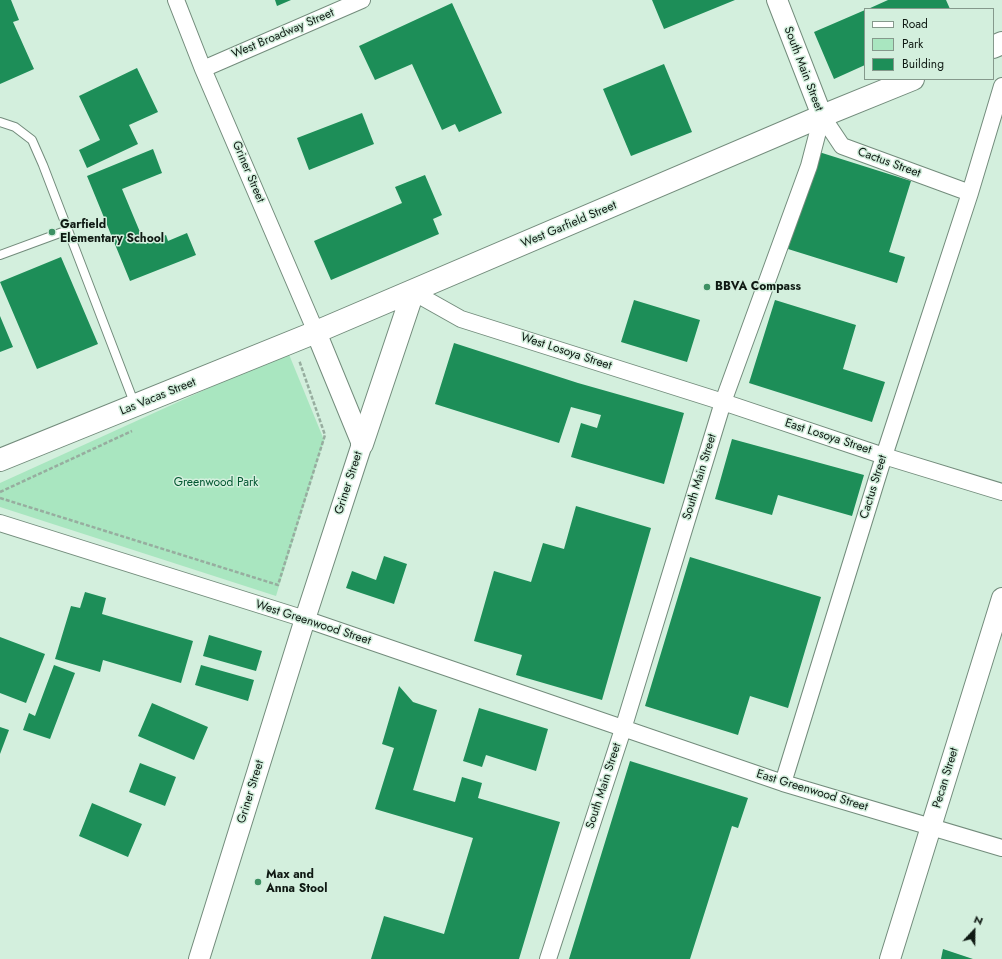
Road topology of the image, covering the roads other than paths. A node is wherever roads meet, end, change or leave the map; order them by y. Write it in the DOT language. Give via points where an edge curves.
graph roads {
  1 [pos="176,0"];
  2 [pos="362,0"];
  3 [pos="776,0"];
  4 [pos="203,69"];
  5 [pos="911,80"];
  6 [pos="1002,86"];
  7 [pos="822,116"];
  8 [pos="0,122"];
  9 [pos="970,193"];
  10 [pos="68,230"];
  11 [pos="0,255"];
  12 [pos="413,292"];
  13 [pos="316,332"];
  14 [pos="723,402"];
  15 [pos="136,406"];
  16 [pos="362,444"];
  17 [pos="884,456"];
  18 [pos="0,460"];
  19 [pos="1002,492"];
  20 [pos="0,523"];
  21 [pos="1002,598"];
  22 [pos="305,619"];
  23 [pos="623,729"];
  24 [pos="783,783"];
  25 [pos="931,828"];
  26 [pos="1002,848"];
  27 [pos="199,959"];
  28 [pos="548,959"];
  29 [pos="890,959"];
  1 -- 4 [label="street, Griner Street"];
  2 -- 4 [label="street, West Broadway Street"];
  3 -- 7 [label="street, South Main Street"];
  4 -- 13 [label="street, Griner Street"];
  5 -- 7 [label="main road, West Garfield Street"];
  6 -- 9 [label="street, Cactus Street"];
  7 -- 9 [label="street, Cactus Street" via="842,146"];
  7 -- 12 [label="main road, West Garfield Street"];
  7 -- 14 [label="street, South Main Street" via="809,166"];
  8 -- 10 [label="lane" via="15,127 32,140"];
  9 -- 17 [label="street, Cactus Street"];
  10 -- 11 [label="lane"];
  10 -- 15 [label="lane"];
  12 -- 13 [label="main road, West Garfield Street"];
  12 -- 14 [label="street, West Losoya Street" via="461,319"];
  12 -- 16 [label="main road"];
  13 -- 15 [label="main road, Las Vacas Street"];
  13 -- 16 [label="street, Griner Street"];
  14 -- 17 [label="street, East Losoya Street"];
  14 -- 23 [label="street, South Main Street"];
  15 -- 18 [label="main road, Las Vacas Street"];
  16 -- 22 [label="street, Griner Street"];
  17 -- 19 [label="street, East Losoya Street"];
  17 -- 24 [label="street, Cactus Street"];
  20 -- 22 [label="street, West Greenwood Street"];
  21 -- 25 [label="street, Pecan Street"];
  22 -- 23 [label="street, West Greenwood Street"];
  22 -- 27 [label="street, Griner Street"];
  23 -- 24 [label="street, East Greenwood Street"];
  23 -- 28 [label="street, South Main Street"];
  24 -- 25 [label="street, East Greenwood Street"];
  25 -- 26 [label="street, East Greenwood Street"];
  25 -- 29 [label="street, Pecan Street"];
}
